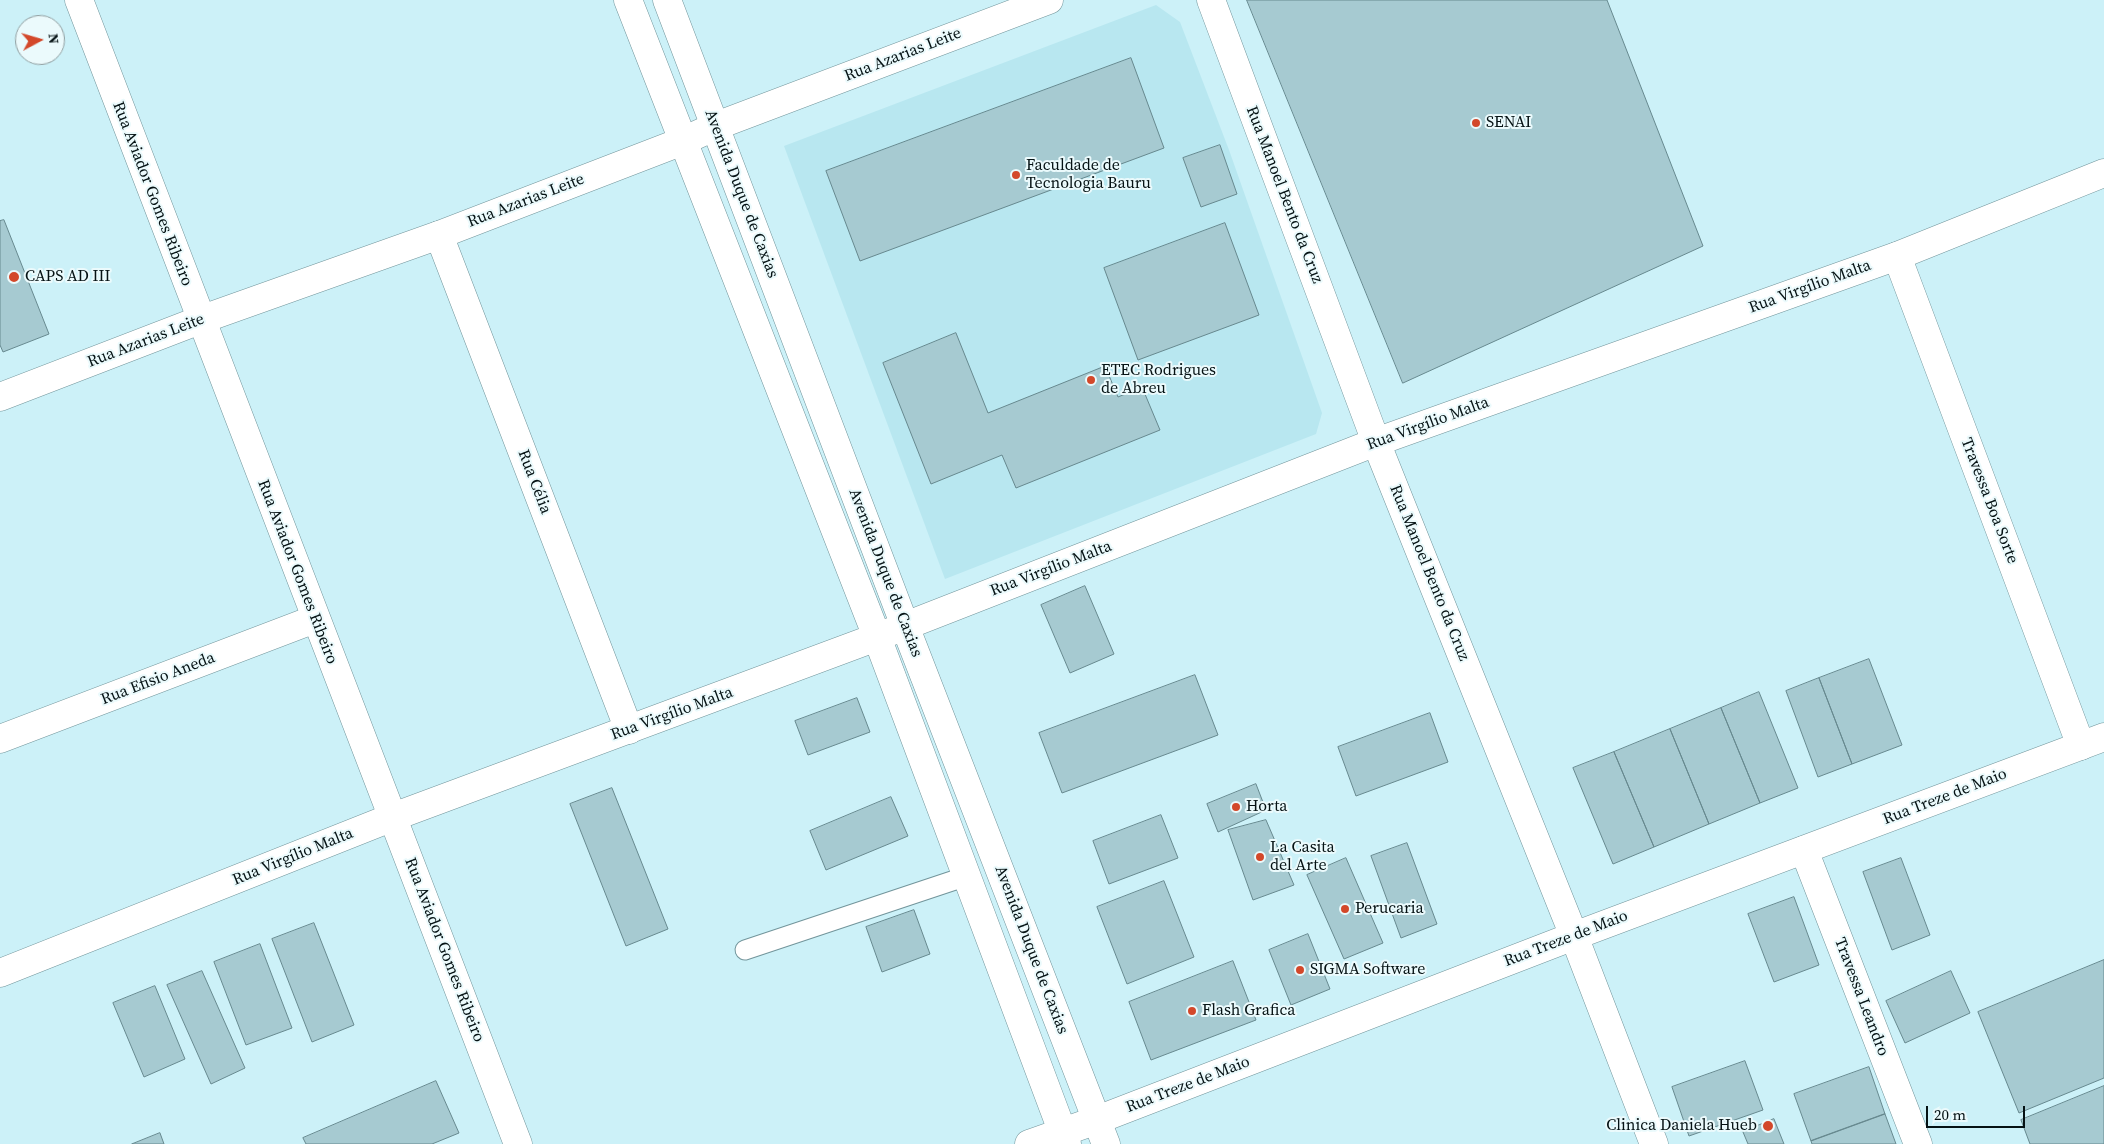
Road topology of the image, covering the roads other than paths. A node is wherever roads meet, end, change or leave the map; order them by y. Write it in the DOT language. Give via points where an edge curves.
graph roads {
  1 [pos="79,0"];
  2 [pos="628,0"];
  3 [pos="667,0"];
  4 [pos="1049,0"];
  5 [pos="1210,0"];
  6 [pos="716,126"];
  7 [pos="683,141"];
  8 [pos="2104,173"];
  9 [pos="439,234"];
  10 [pos="1897,256"];
  11 [pos="200,320"];
  12 [pos="0,397"];
  13 [pos="1376,442"];
  14 [pos="315,619"];
  15 [pos="905,626"];
  16 [pos="877,637"];
  17 [pos="629,730"];
  18 [pos="0,739"];
  19 [pos="2093,741"];
  20 [pos="393,817"];
  21 [pos="1804,850"];
  22 [pos="966,876"];
  23 [pos="1574,936"];
  24 [pos="745,950"];
  25 [pos="0,972"];
  26 [pos="1102,1132"];
  27 [pos="1064,1138"];
  28 [pos="518,1144"];
  29 [pos="1029,1144"];
  30 [pos="1654,1144"];
  31 [pos="1918,1144"];
  1 -- 11 [label="street, Rua Aviador Gomes Ribeiro"];
  2 -- 7 [label="street, Avenida Duque de Caxias"];
  3 -- 6 [label="street, Avenida Duque de Caxias"];
  4 -- 6 [label="street, Rua Azarias Leite"];
  5 -- 13 [label="street, Rua Manoel Bento da Cruz"];
  6 -- 7 [label="street, Rua Azarias Leite"];
  6 -- 15 [label="street, Avenida Duque de Caxias"];
  7 -- 9 [label="street, Rua Azarias Leite"];
  7 -- 16 [label="street, Avenida Duque de Caxias"];
  8 -- 10 [label="street, Rua Virgílio Malta"];
  9 -- 11 [label="street, Rua Azarias Leite"];
  9 -- 17 [label="street, Rua Célia"];
  10 -- 13 [label="street, Rua Virgílio Malta"];
  10 -- 19 [label="street, Travessa Boa Sorte"];
  11 -- 12 [label="street, Rua Azarias Leite"];
  11 -- 14 [label="street, Rua Aviador Gomes Ribeiro"];
  13 -- 15 [label="street, Rua Virgílio Malta"];
  13 -- 23 [label="street, Rua Manoel Bento da Cruz"];
  14 -- 18 [label="street, Rua Efisio Aneda"];
  14 -- 20 [label="street, Rua Aviador Gomes Ribeiro"];
  15 -- 16 [label="street, Rua Virgílio Malta"];
  15 -- 26 [label="street, Avenida Duque de Caxias"];
  16 -- 17 [label="street, Rua Virgílio Malta"];
  16 -- 22 [label="street, Avenida Duque de Caxias"];
  17 -- 20 [label="street, Rua Virgílio Malta"];
  19 -- 21 [label="street, Rua Treze de Maio"];
  20 -- 25 [label="street, Rua Virgílio Malta"];
  20 -- 28 [label="street, Rua Aviador Gomes Ribeiro"];
  21 -- 23 [label="street, Rua Treze de Maio"];
  21 -- 31 [label="street, Travessa Leandro"];
  22 -- 24 [label="lane"];
  22 -- 27 [label="street, Avenida Duque de Caxias"];
  23 -- 26 [label="street, Rua Treze de Maio"];
  23 -- 30 [label="street, Rua Manoel Bento da Cruz"];
  26 -- 27 [label="street, Rua Treze de Maio"];
  27 -- 29 [label="street, Rua Treze de Maio"];
}
